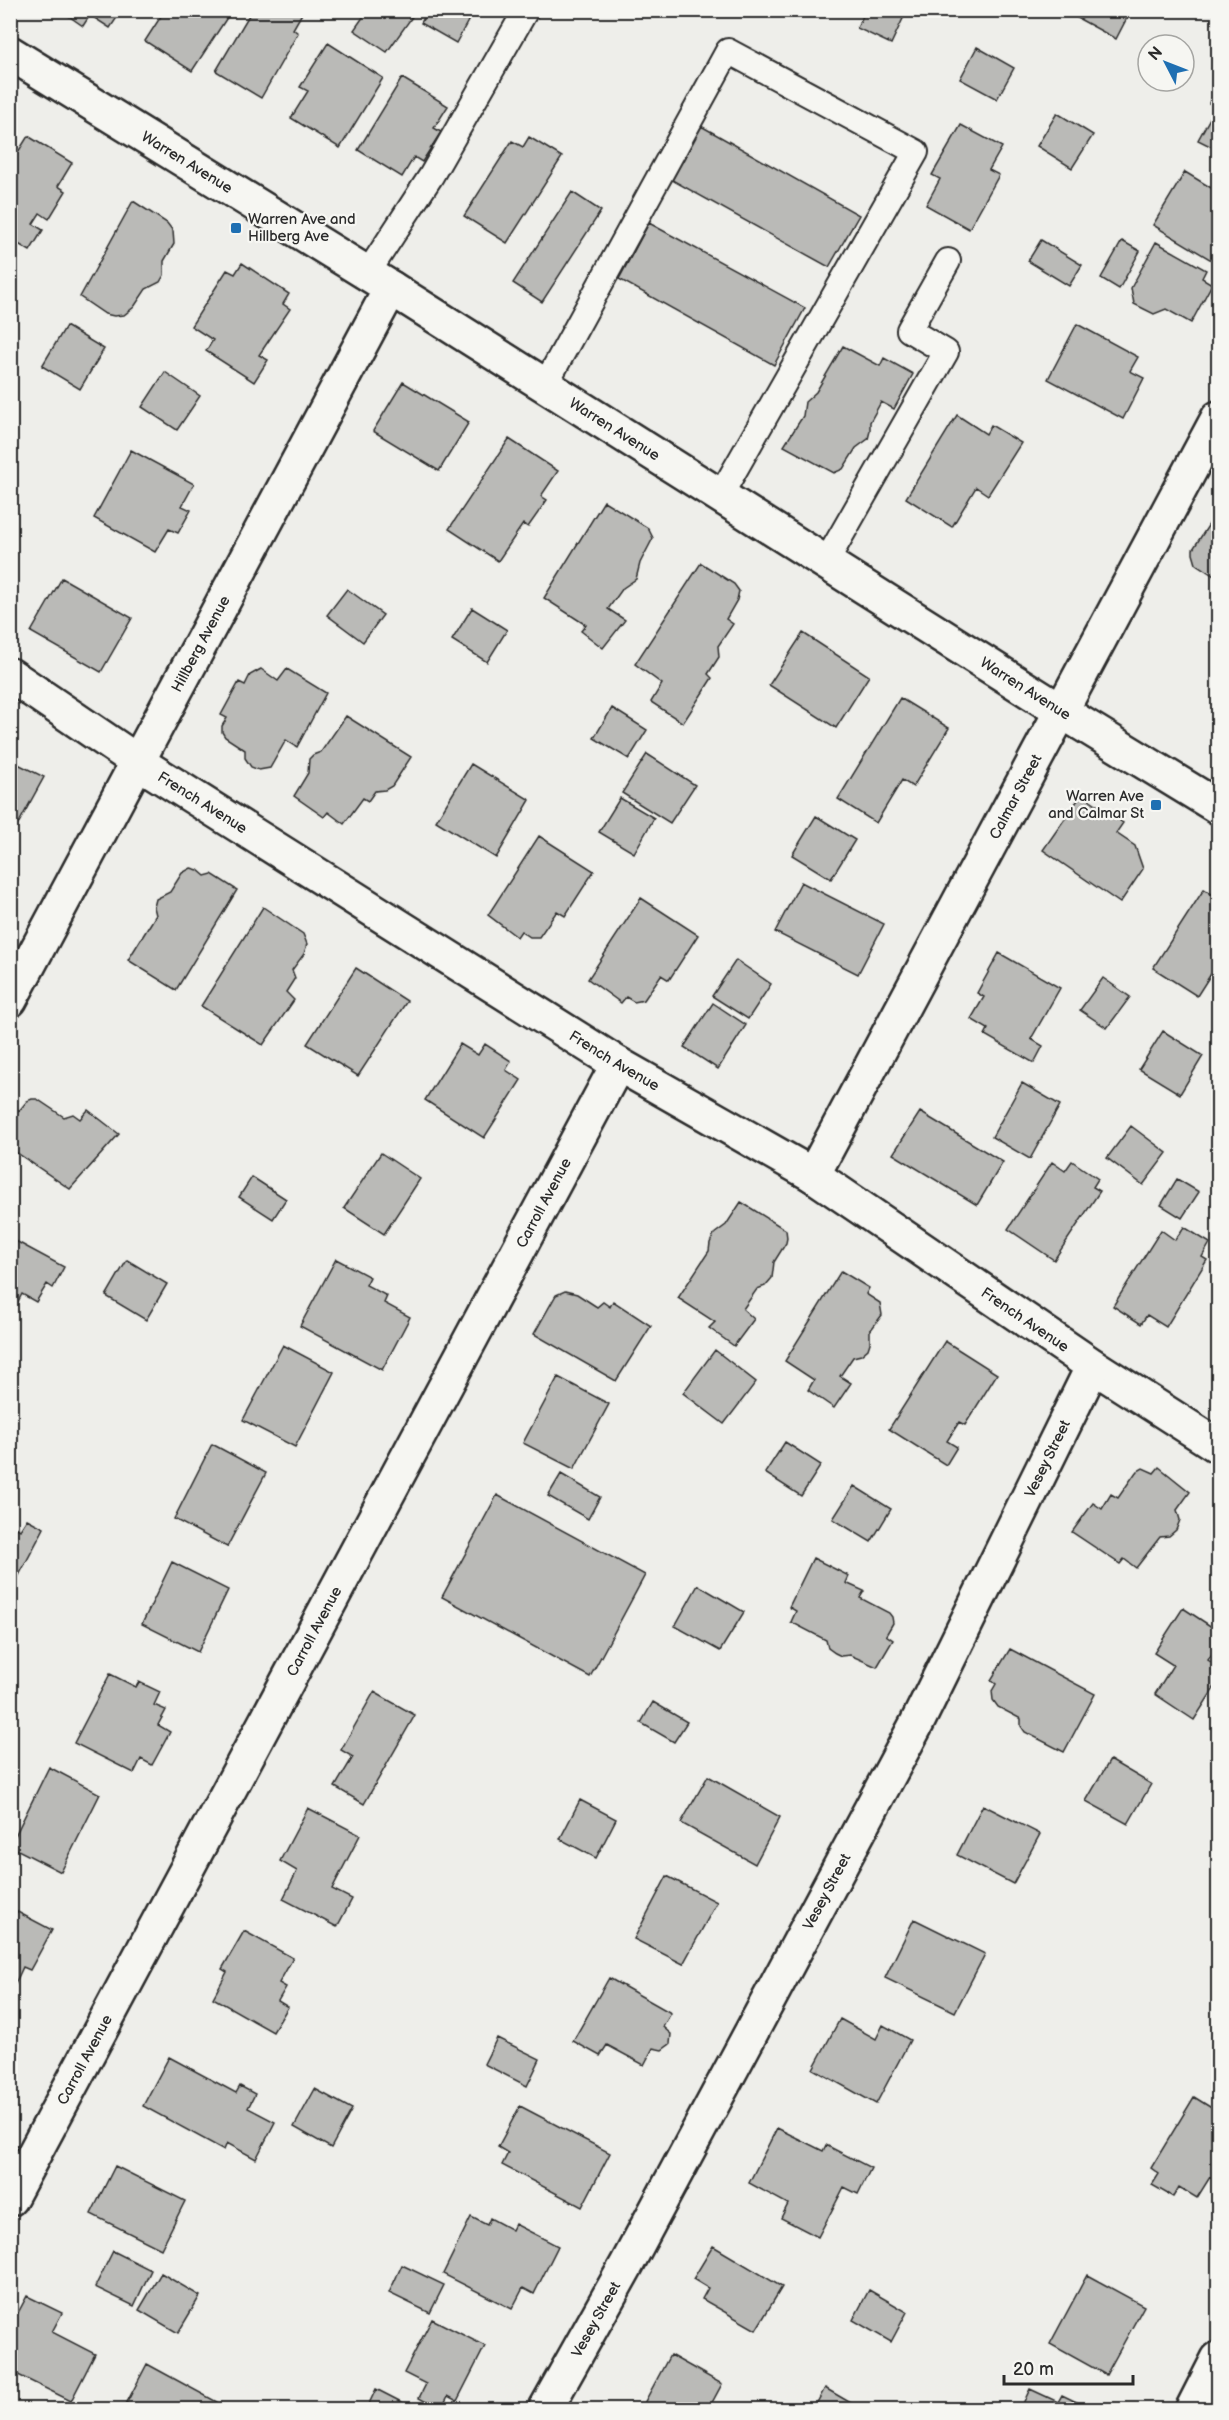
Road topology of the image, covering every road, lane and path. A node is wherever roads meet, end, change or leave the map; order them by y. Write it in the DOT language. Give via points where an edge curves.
graph roads {
  1 [pos="526,10"];
  2 [pos="10,53"];
  3 [pos="948,261"];
  4 [pos="379,281"];
  5 [pos="545,385"];
  6 [pos="1218,417"];
  7 [pos="720,496"];
  8 [pos="826,562"];
  9 [pos="10,675"];
  10 [pos="1061,711"];
  11 [pos="138,762"];
  12 [pos="1218,807"];
  13 [pos="10,1000"];
  14 [pos="618,1064"];
  15 [pos="813,1175"];
  16 [pos="1092,1366"];
  17 [pos="1218,1446"];
  18 [pos="10,2199"];
  19 [pos="1218,2360"];
  20 [pos="544,2409"];
  21 [pos="1192,2409"];
  1 -- 4 [label="lane" via="431,176"];
  2 -- 4 [label="street, Warren Avenue"];
  3 -- 8 [label="lane" via="909,330 946,352"];
  4 -- 5 [label="street, Warren Avenue"];
  4 -- 11 [label="street, Hillberg Avenue"];
  5 -- 7 [label="street, Warren Avenue"];
  5 -- 7 [label="lane" via="728,51 916,152"];
  6 -- 10 [label="street, Calmar Street"];
  7 -- 8 [label="street, Warren Avenue"];
  8 -- 10 [label="street, Warren Avenue"];
  9 -- 11 [label="street, French Avenue"];
  10 -- 12 [label="street, Warren Avenue"];
  10 -- 15 [label="street, Calmar Street"];
  11 -- 13 [label="street, Hillberg Avenue"];
  11 -- 14 [label="street, French Avenue"];
  14 -- 15 [label="street, French Avenue"];
  14 -- 18 [label="street, Carroll Avenue"];
  15 -- 16 [label="street, French Avenue"];
  16 -- 17 [label="street, French Avenue"];
  16 -- 20 [label="street, Vesey Street" via="917,1723 627,2264"];
  19 -- 21 [label="street"];
}
